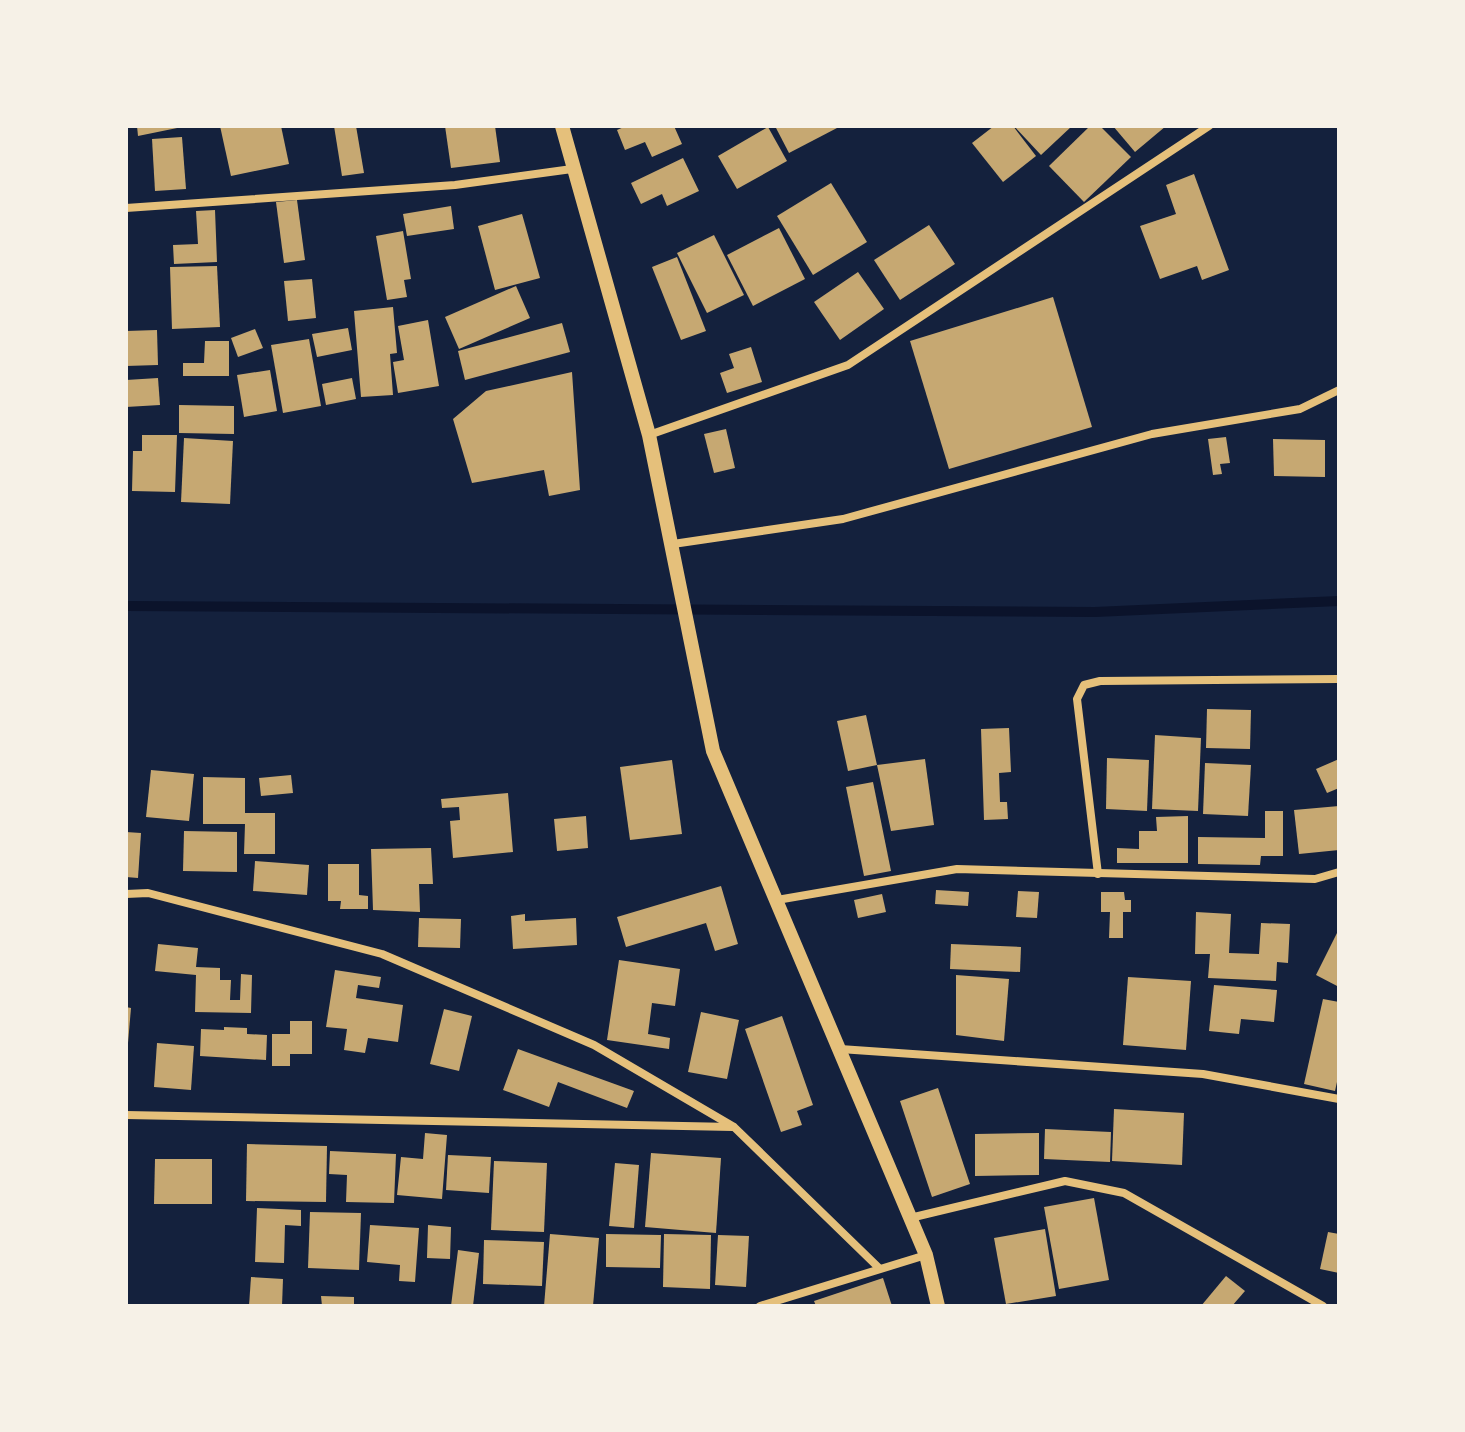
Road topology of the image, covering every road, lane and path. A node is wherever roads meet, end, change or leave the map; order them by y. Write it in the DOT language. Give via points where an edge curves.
graph roads {
  1 [pos="562,126"];
  2 [pos="1209,126"];
  3 [pos="572,169"];
  4 [pos="126,208"];
  5 [pos="1339,390"];
  6 [pos="649,435"];
  7 [pos="673,544"];
  8 [pos="1339,679"];
  9 [pos="1339,872"];
  10 [pos="1098,874"];
  11 [pos="126,894"];
  12 [pos="777,900"];
  13 [pos="840,1049"];
  14 [pos="1339,1099"];
  15 [pos="126,1115"];
  16 [pos="734,1127"];
  17 [pos="910,1218"];
  18 [pos="926,1255"];
  19 [pos="879,1268"];
  20 [pos="760,1306"];
  21 [pos="938,1306"];
  22 [pos="1323,1306"];
  1 -- 3 [label="street"];
  2 -- 6 [label="street" via="848,365"];
  3 -- 4 [label="street" via="455,185"];
  3 -- 6 [label="street"];
  5 -- 7 [label="street" via="1300,409 1152,434 843,519"];
  6 -- 7 [label="street"];
  7 -- 12 [label="street" via="713,751"];
  8 -- 10 [label="street" via="1084,685 1077,699"];
  9 -- 10 [label="street" via="1315,879"];
  10 -- 12 [label="street" via="957,869"];
  11 -- 16 [label="street" via="148,893 382,954 594,1045"];
  12 -- 13 [label="street"];
  13 -- 14 [label="street" via="1203,1074"];
  13 -- 17 [label="street"];
  15 -- 16 [label="street"];
  16 -- 19 [label="street"];
  17 -- 18 [label="street"];
  17 -- 22 [label="street" via="1065,1181 1094,1185 1124,1193"];
  18 -- 19 [label="street"];
  18 -- 21 [label="street"];
  19 -- 20 [label="street"];
}
